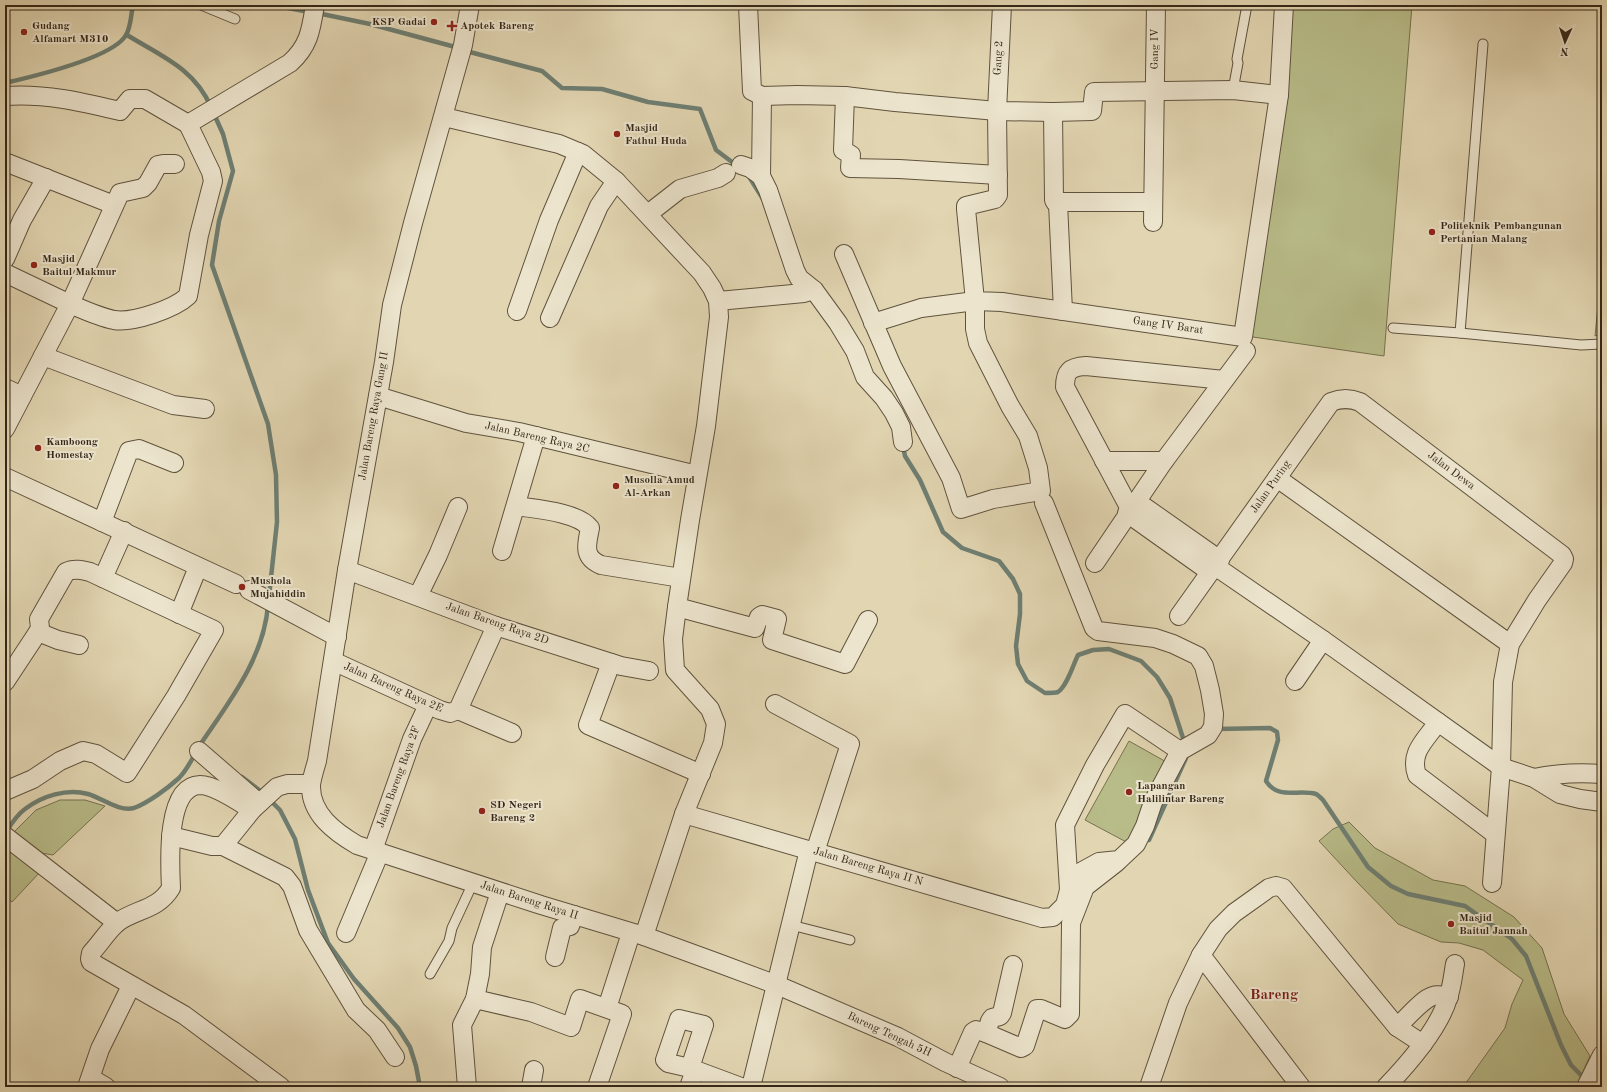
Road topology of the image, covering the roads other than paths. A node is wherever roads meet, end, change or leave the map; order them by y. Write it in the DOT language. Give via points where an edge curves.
graph roads {
  1 [pos="202,5"];
  2 [pos="470,5"];
  3 [pos="748,5"];
  4 [pos="1002,5"];
  5 [pos="1156,5"];
  6 [pos="1247,5"];
  7 [pos="1284,5"];
  8 [pos="215,8"];
  9 [pos="314,11"];
  10 [pos="234,19"];
  11 [pos="1483,44"];
  12 [pos="1233,90"];
  13 [pos="1155,92"];
  14 [pos="1279,95"];
  15 [pos="5,96"];
  16 [pos="762,96"];
  17 [pos="845,96"];
  18 [pos="997,111"];
  19 [pos="1053,112"];
  20 [pos="444,117"];
  21 [pos="188,124"];
  22 [pos="578,152"];
  23 [pos="5,162"];
  24 [pos="175,164"];
  25 [pos="998,175"];
  26 [pos="760,176"];
  27 [pos="46,178"];
  28 [pos="616,181"];
  29 [pos="1153,202"];
  30 [pos="1058,203"];
  31 [pos="114,205"];
  32 [pos="648,214"];
  33 [pos="1153,222"];
  34 [pos="844,254"];
  35 [pos="5,259"];
  36 [pos="5,273"];
  37 [pos="809,291"];
  38 [pos="718,301"];
  39 [pos="975,301"];
  40 [pos="70,304"];
  41 [pos="518,311"];
  42 [pos="1063,311"];
  43 [pos="550,318"];
  44 [pos="873,323"];
  45 [pos="1393,328"];
  46 [pos="1460,333"];
  47 [pos="1602,344"];
  48 [pos="1246,351"];
  49 [pos="43,356"];
  50 [pos="1224,380"];
  51 [pos="5,388"];
  52 [pos="22,396"];
  53 [pos="378,396"];
  54 [pos="1331,402"];
  55 [pos="205,409"];
  56 [pos="5,429"];
  57 [pos="536,436"];
  58 [pos="903,442"];
  59 [pos="1164,461"];
  60 [pos="1104,462"];
  61 [pos="174,463"];
  62 [pos="697,475"];
  63 [pos="5,477"];
  64 [pos="1277,478"];
  65 [pos="1044,503"];
  66 [pos="458,506"];
  67 [pos="516,506"];
  68 [pos="1131,508"];
  69 [pos="102,522"];
  70 [pos="124,531"];
  71 [pos="502,551"];
  72 [pos="1094,563"];
  73 [pos="1215,566"];
  74 [pos="198,567"];
  75 [pos="347,570"];
  76 [pos="103,578"];
  77 [pos="681,578"];
  78 [pos="418,596"];
  79 [pos="677,608"];
  80 [pos="179,614"];
  81 [pos="1179,616"];
  82 [pos="868,620"];
  83 [pos="496,626"];
  84 [pos="38,632"];
  85 [pos="337,636"];
  86 [pos="1323,640"];
  87 [pos="1510,644"];
  88 [pos="79,645"];
  89 [pos="333,661"];
  90 [pos="611,663"];
  91 [pos="649,671"];
  92 [pos="7,676"];
  93 [pos="1295,681"];
  94 [pos="775,704"];
  95 [pos="428,705"];
  96 [pos="458,710"];
  97 [pos="1438,722"];
  98 [pos="512,733"];
  99 [pos="199,751"];
  100 [pos="1180,751"];
  101 [pos="1501,767"];
  102 [pos="701,774"];
  103 [pos="1602,774"];
  104 [pos="1534,778"];
  105 [pos="311,784"];
  106 [pos="5,791"];
  107 [pos="262,801"];
  108 [pos="1602,802"];
  109 [pos="684,814"];
  110 [pos="1495,834"];
  111 [pos="171,836"];
  112 [pos="7,837"];
  113 [pos="223,846"];
  114 [pos="376,851"];
  115 [pos="812,851"];
  116 [pos="1119,860"];
  117 [pos="473,883"];
  118 [pos="1492,883"];
  119 [pos="1069,890"];
  120 [pos="500,892"];
  121 [pos="574,915"];
  122 [pos="117,923"];
  123 [pos="791,925"];
  124 [pos="346,933"];
  125 [pos="637,935"];
  126 [pos="850,940"];
  127 [pos="1201,955"];
  128 [pos="554,957"];
  129 [pos="1455,964"];
  130 [pos="1013,965"];
  131 [pos="430,974"];
  132 [pos="777,985"];
  133 [pos="131,986"];
  134 [pos="1449,997"];
  135 [pos="475,999"];
  136 [pos="607,1008"];
  137 [pos="1397,1027"];
  138 [pos="986,1032"];
  139 [pos="1422,1044"];
  140 [pos="1602,1055"];
  141 [pos="395,1057"];
  142 [pos="957,1068"];
  143 [pos="534,1070"];
  144 [pos="692,1075"];
  145 [pos="89,1082"];
  146 [pos="1588,1083"];
  147 [pos="106,1087"];
  148 [pos="281,1087"];
  149 [pos="467,1087"];
  150 [pos="531,1087"];
  151 [pos="597,1087"];
  152 [pos="741,1087"];
  153 [pos="751,1087"];
  154 [pos="1000,1087"];
  155 [pos="1149,1087"];
  156 [pos="1302,1087"];
  157 [pos="1386,1087"];
  1 -- 8 [label="lane"];
  2 -- 20 [label="street, Jalan Bareng Raya Gang II" via="462,49"];
  3 -- 16 [label="street" via="752,91"];
  4 -- 18 [label="street, Gang 2"];
  5 -- 13 [label="street, Gang IV"];
  6 -- 12 [label="lane" via="1236,59 1238,63"];
  7 -- 14 [label="street, Gang IV Barat"];
  8 -- 10 [label="lane"];
  9 -- 21 [label="street" via="306,45 290,63"];
  11 -- 46 [label="lane"];
  12 -- 13 [label="street"];
  12 -- 14 [label="street"];
  13 -- 19 [label="street" via="1094,92 1092,111"];
  13 -- 29 [label="street, Gang IV"];
  14 -- 42 [label="street, Gang IV Barat" via="1243,337"];
  15 -- 21 [label="street" via="44,96 120,111 130,99 145,99"];
  16 -- 17 [label="street"];
  16 -- 26 [label="street"];
  17 -- 18 [label="street"];
  17 -- 25 [label="street" via="843,150 851,155 850,168"];
  18 -- 19 [label="street"];
  18 -- 25 [label="street"];
  19 -- 30 [label="street" via="1054,200"];
  20 -- 22 [label="street" via="559,144"];
  20 -- 53 [label="street, Jalan Bareng Raya Gang II" via="392,305"];
  21 -- 40 [label="street" via="212,177 188,296 173,306 155,313 125,320 114,320"];
  22 -- 28 [label="street"];
  22 -- 41 [label="street" via="549,220"];
  23 -- 27 [label="street"];
  24 -- 31 [label="street" via="158,165 143,188 120,193"];
  25 -- 39 [label="street" via="997,197 966,206"];
  26 -- 32 [label="street" via="750,168 733,169 718,178 680,189"];
  26 -- 37 [label="street" via="768,190 795,270"];
  27 -- 31 [label="street"];
  27 -- 35 [label="street" via="22,220"];
  28 -- 32 [label="street"];
  28 -- 43 [label="street" via="599,206"];
  29 -- 30 [label="street"];
  29 -- 33 [label="street, Gang IV"];
  30 -- 42 [label="street"];
  31 -- 40 [label="street"];
  32 -- 38 [label="street" via="702,273"];
  34 -- 44 [label="street"];
  36 -- 40 [label="street"];
  37 -- 38 [label="street"];
  37 -- 58 [label="street" via="838,323 855,351 865,377 894,413 901,427"];
  38 -- 62 [label="street" via="719,317 712,380"];
  39 -- 42 [label="street, Gang IV Barat" via="1002,302"];
  39 -- 44 [label="street, Gang IV Barat" via="921,308"];
  39 -- 44 [label="street" via="975,330 978,344 1028,436 1042,491 993,499 961,509 952,478 892,366"];
  40 -- 49 [label="street"];
  45 -- 46 [label="lane"];
  46 -- 47 [label="lane" via="1581,345"];
  48 -- 50 [label="street"];
  49 -- 52 [label="street"];
  49 -- 55 [label="street" via="160,401"];
  50 -- 59 [label="street"];
  50 -- 60 [label="street" via="1086,366 1070,370 1065,378 1065,387"];
  51 -- 52 [label="street"];
  52 -- 56 [label="street"];
  53 -- 57 [label="street, Jalan Bareng Raya 2C" via="466,422"];
  53 -- 75 [label="street, Jalan Bareng Raya Gang II"];
  54 -- 64 [label="street, Jalan Puring"];
  54 -- 87 [label="street, Jalan Dewa" via="1347,398 1360,402 1562,555 1564,560"];
  57 -- 62 [label="street, Jalan Bareng Raya 2C"];
  57 -- 67 [label="street"];
  59 -- 60 [label="street"];
  59 -- 68 [label="street"];
  60 -- 68 [label="street"];
  61 -- 69 [label="street" via="139,449 130,451"];
  62 -- 77 [label="street"];
  63 -- 69 [label="street"];
  64 -- 73 [label="street, Jalan Puring"];
  64 -- 87 [label="street"];
  65 -- 100 [label="street" via="1094,628 1098,631 1155,638 1173,644 1198,656 1204,666 1214,714 1213,727 1208,735"];
  66 -- 78 [label="street"];
  67 -- 71 [label="street"];
  67 -- 77 [label="street" via="569,516 586,523 590,528 587,550 594,562"];
  68 -- 72 [label="street"];
  68 -- 73 [label="street"];
  69 -- 70 [label="street"];
  70 -- 74 [label="street"];
  70 -- 76 [label="street"];
  73 -- 81 [label="street, Jalan Puring"];
  73 -- 86 [label="street"];
  74 -- 80 [label="street"];
  74 -- 85 [label="street"];
  75 -- 78 [label="street, Jalan Bareng Raya 2D"];
  75 -- 85 [label="street, Jalan Bareng Raya Gang II"];
  76 -- 80 [label="street"];
  76 -- 84 [label="street" via="82,570 66,572 39,619"];
  77 -- 79 [label="street"];
  78 -- 83 [label="street, Jalan Bareng Raya 2D"];
  79 -- 82 [label="street" via="755,628 759,617 777,619 772,640 845,664"];
  79 -- 102 [label="street" via="673,639 675,670 710,709 716,724 713,743"];
  80 -- 106 [label="street" via="214,630 127,773 96,754 83,750 60,761 33,779"];
  83 -- 90 [label="street, Jalan Bareng Raya 2D"];
  83 -- 96 [label="street, Jalan Bareng Raya 2E"];
  84 -- 88 [label="street"];
  84 -- 92 [label="street" via="21,660"];
  85 -- 89 [label="street, Jalan Bareng Raya Gang II"];
  86 -- 93 [label="street"];
  86 -- 97 [label="street"];
  87 -- 101 [label="street" via="1503,682"];
  89 -- 95 [label="street, Jalan Bareng Raya 2E"];
  89 -- 105 [label="street, Jalan Bareng Raya Gang II"];
  90 -- 91 [label="street, Jalan Bareng Raya 2D"];
  90 -- 102 [label="street" via="588,725"];
  94 -- 115 [label="street" via="850,744"];
  95 -- 96 [label="street, Jalan Bareng Raya 2E" via="450,713"];
  95 -- 114 [label="street, Jalan Bareng Raya 2F" via="412,739"];
  96 -- 98 [label="street"];
  97 -- 101 [label="street"];
  97 -- 110 [label="street" via="1415,754 1414,768 1417,775"];
  99 -- 107 [label="street"];
  100 -- 116 [label="street" via="1153,802 1136,844"];
  100 -- 119 [label="street" via="1125,714 1095,765 1065,825"];
  101 -- 104 [label="street"];
  101 -- 110 [label="street"];
  102 -- 109 [label="street"];
  103 -- 104 [label="street" via="1561,773"];
  104 -- 108 [label="street" via="1560,794"];
  105 -- 107 [label="street" via="287,784 277,787"];
  105 -- 114 [label="street, Jalan Bareng Raya II" via="318,812 330,826 340,835"];
  107 -- 111 [label="street" via="199,785 192,787 179,799"];
  107 -- 113 [label="street"];
  109 -- 115 [label="street, Jalan Bareng Raya II N"];
  109 -- 125 [label="street"];
  110 -- 118 [label="street"];
  111 -- 113 [label="street" via="212,846"];
  111 -- 122 [label="street" via="171,888 151,907"];
  112 -- 122 [label="street"];
  113 -- 141 [label="street" via="285,877 292,886 308,930 356,1010 377,1030"];
  114 -- 117 [label="street, Jalan Bareng Raya II"];
  114 -- 124 [label="street, Jalan Bareng Raya 2F"];
  115 -- 119 [label="street, Jalan Bareng Raya II N" via="1042,918 1053,917 1065,905"];
  115 -- 123 [label="street"];
  116 -- 119 [label="street" via="1099,862 1079,873"];
  116 -- 138 [label="street" via="1085,887 1071,922 1070,1014 1065,1018 1037,1009 1024,1047 1021,1048"];
  117 -- 120 [label="street, Jalan Bareng Raya II"];
  117 -- 131 [label="lane" via="452,928 449,941"];
  120 -- 121 [label="street, Jalan Bareng Raya II"];
  120 -- 135 [label="street" via="482,947"];
  121 -- 125 [label="street, Jalan Bareng Raya II"];
  121 -- 128 [label="street" via="570,926 562,928"];
  122 -- 133 [label="street" via="91,953 90,959"];
  123 -- 126 [label="lane"];
  123 -- 132 [label="street"];
  125 -- 132 [label="street, Jalan Bareng Raya II"];
  125 -- 136 [label="street"];
  127 -- 137 [label="street" via="1218,929 1234,913 1269,888 1283,888"];
  127 -- 155 [label="street" via="1178,1002"];
  127 -- 156 [label="street"];
  129 -- 134 [label="street"];
  130 -- 138 [label="street" via="1002,1013 992,1018"];
  132 -- 142 [label="street, Bareng Tengah 5H" via="898,1037"];
  132 -- 153 [label="street"];
  133 -- 145 [label="street" via="100,1049"];
  133 -- 148 [label="street" via="184,1015"];
  134 -- 137 [label="street" via="1439,995 1425,1000"];
  134 -- 139 [label="street" via="1441,1015"];
  135 -- 136 [label="street" via="531,1012 571,1027 580,999"];
  135 -- 149 [label="street" via="462,1025"];
  136 -- 151 [label="street" via="622,1014"];
  137 -- 139 [label="street"];
  138 -- 142 [label="street" via="973,1032"];
  139 -- 157 [label="street"];
  140 -- 146 [label="street"];
  142 -- 154 [label="street, Bareng Tengah 5H"];
  143 -- 150 [label="street"];
  144 -- 144 [label="street" via="665,1060 678,1020 704,1025"];
  144 -- 152 [label="street"];
  145 -- 147 [label="street"];
}
